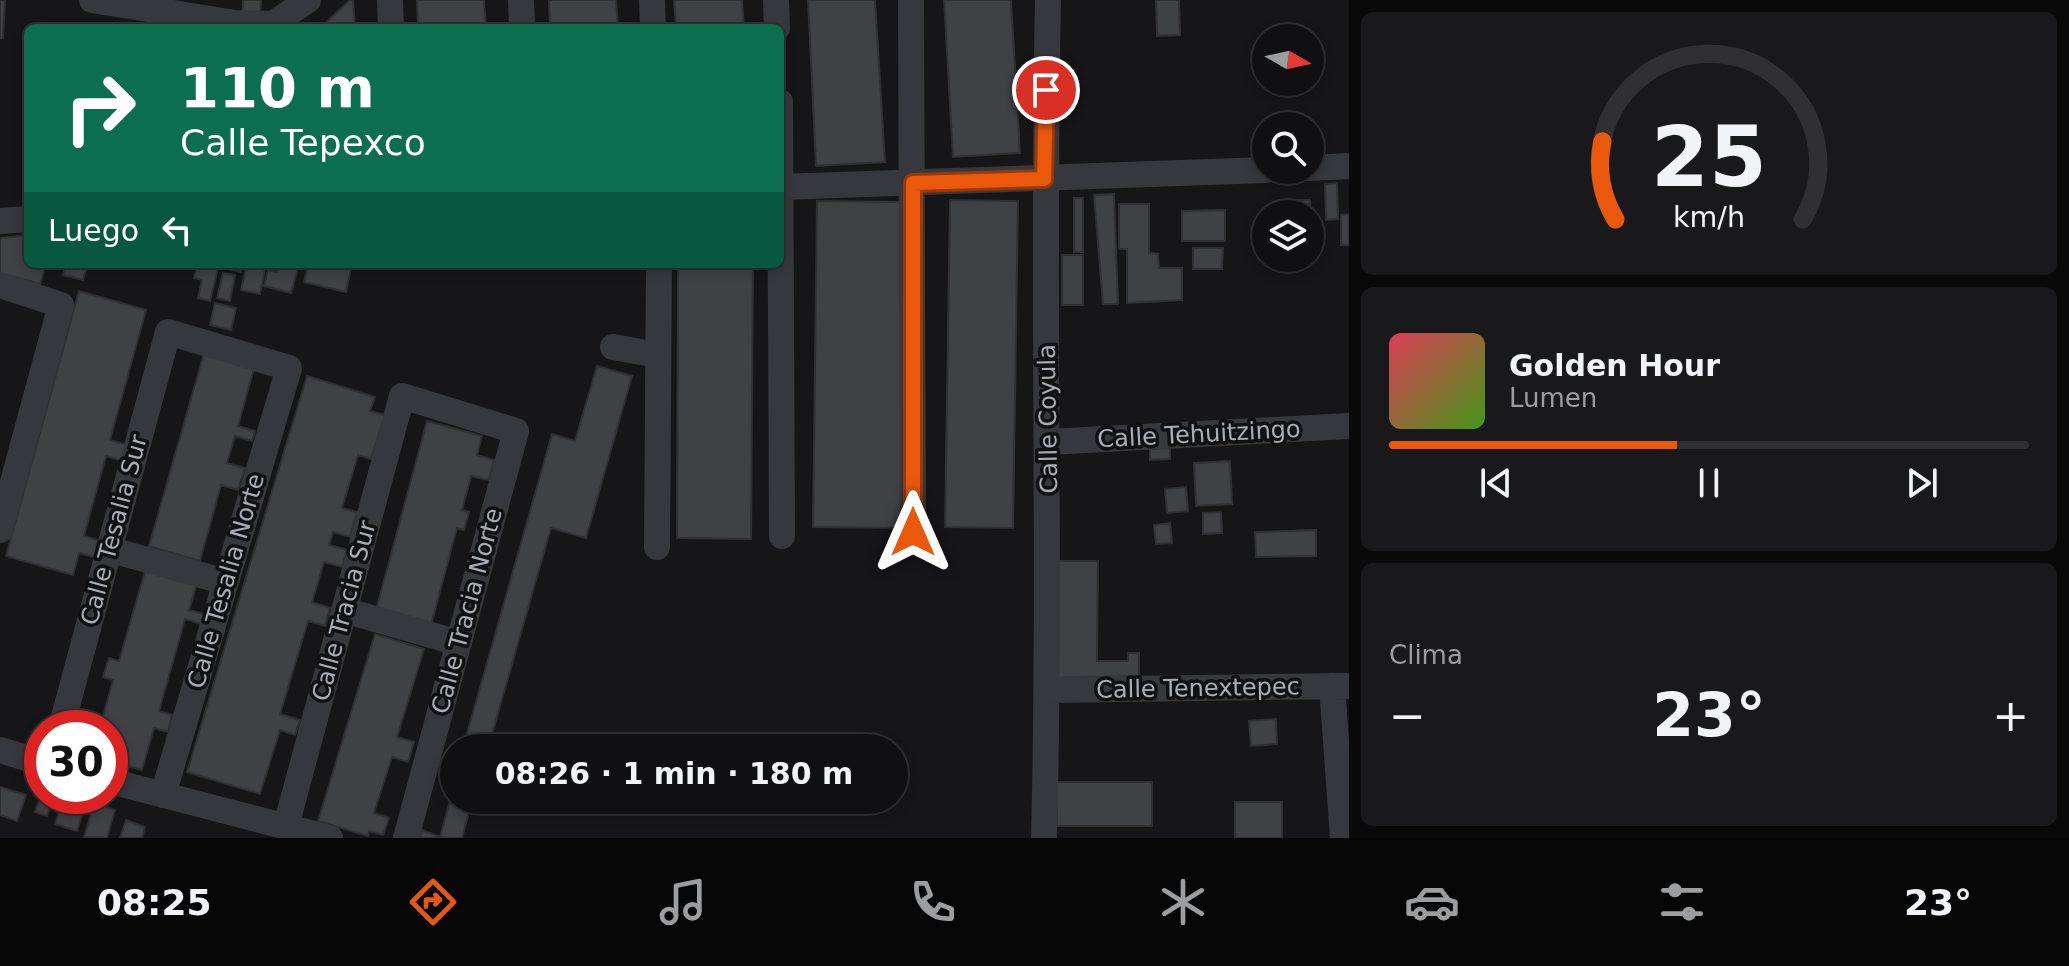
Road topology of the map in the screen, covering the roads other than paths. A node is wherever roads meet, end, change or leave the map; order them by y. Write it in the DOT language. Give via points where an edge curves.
graph roads {
  1 [pos="92,0"];
  2 [pos="308,0"];
  3 [pos="325,0"];
  4 [pos="390,0"];
  5 [pos="521,0"];
  6 [pos="652,0"];
  7 [pos="776,0"];
  8 [pos="911,0"];
  9 [pos="1048,0"];
  10 [pos="300,24"];
  11 [pos="391,24"];
  12 [pos="522,24"];
  13 [pos="653,24"];
  14 [pos="777,24"];
  15 [pos="1349,166"];
  16 [pos="1324,167"];
  17 [pos="1252,171"];
  18 [pos="1044,179"];
  19 [pos="913,183"];
  20 [pos="784,187"];
  21 [pos="24,219"];
  22 [pos="0,221"];
  23 [pos="659,268"];
  24 [pos="781,268"];
  25 [pos="0,285"];
  26 [pos="168,332"];
  27 [pos="613,347"];
  28 [pos="658,355"];
  29 [pos="402,396"];
  30 [pos="1349,426"];
  31 [pos="1049,442"];
  32 [pos="0,530"];
  33 [pos="913,532"];
  34 [pos="782,536"];
  35 [pos="657,547"];
  36 [pos="108,549"];
  37 [pos="226,582"];
  38 [pos="344,610"];
  39 [pos="459,643"];
  40 [pos="1340,686"];
  41 [pos="1047,690"];
  42 [pos="66,710"];
  43 [pos="0,750"];
  44 [pos="24,757"];
  45 [pos="128,786"];
  46 [pos="163,795"];
  47 [pos="286,826"];
  48 [pos="330,838"];
  49 [pos="406,838"];
  50 [pos="1044,838"];
  51 [pos="1343,838"];
  1 -- 2 [label="street" via="235,23 273,24"];
  3 -- 10 [label="street"];
  4 -- 11 [label="street"];
  5 -- 12 [label="street"];
  6 -- 13 [label="street"];
  7 -- 14 [label="street"];
  8 -- 19 [label="street"];
  9 -- 18 [label="street, Calle Coyula"];
  15 -- 16 [label="street"];
  17 -- 18 [label="street"];
  18 -- 19 [label="street"];
  18 -- 31 [label="street, Calle Coyula"];
  19 -- 20 [label="street"];
  19 -- 33 [label="street"];
  21 -- 22 [label="street"];
  23 -- 28 [label="street"];
  24 -- 34 [label="street"];
  25 -- 32 [label="street" via="61,305"];
  26 -- 36 [label="street, Calle Tesalia Sur"];
  26 -- 37 [label="street, Calle Tesalia Norte" via="289,368"];
  27 -- 28 [label="street"];
  28 -- 35 [label="street"];
  29 -- 38 [label="street, Calle Tracia Sur"];
  29 -- 39 [label="street, Calle Tracia Norte" via="516,431"];
  30 -- 31 [label="street, Calle Tehuitzingo"];
  31 -- 41 [label="street, Calle Coyula"];
  36 -- 37 [label="street"];
  36 -- 42 [label="street, Calle Tesalia Sur"];
  37 -- 46 [label="street, Calle Tesalia Norte"];
  38 -- 39 [label="street"];
  38 -- 47 [label="street, Calle Tracia Sur"];
  39 -- 49 [label="street, Calle Tracia Norte"];
  40 -- 41 [label="street, Calle Tenextepec"];
  40 -- 51 [label="street"];
  41 -- 50 [label="street, Calle Coyula"];
  43 -- 44 [label="street"];
  45 -- 46 [label="street"];
  46 -- 47 [label="street"];
  47 -- 48 [label="street"];
}
